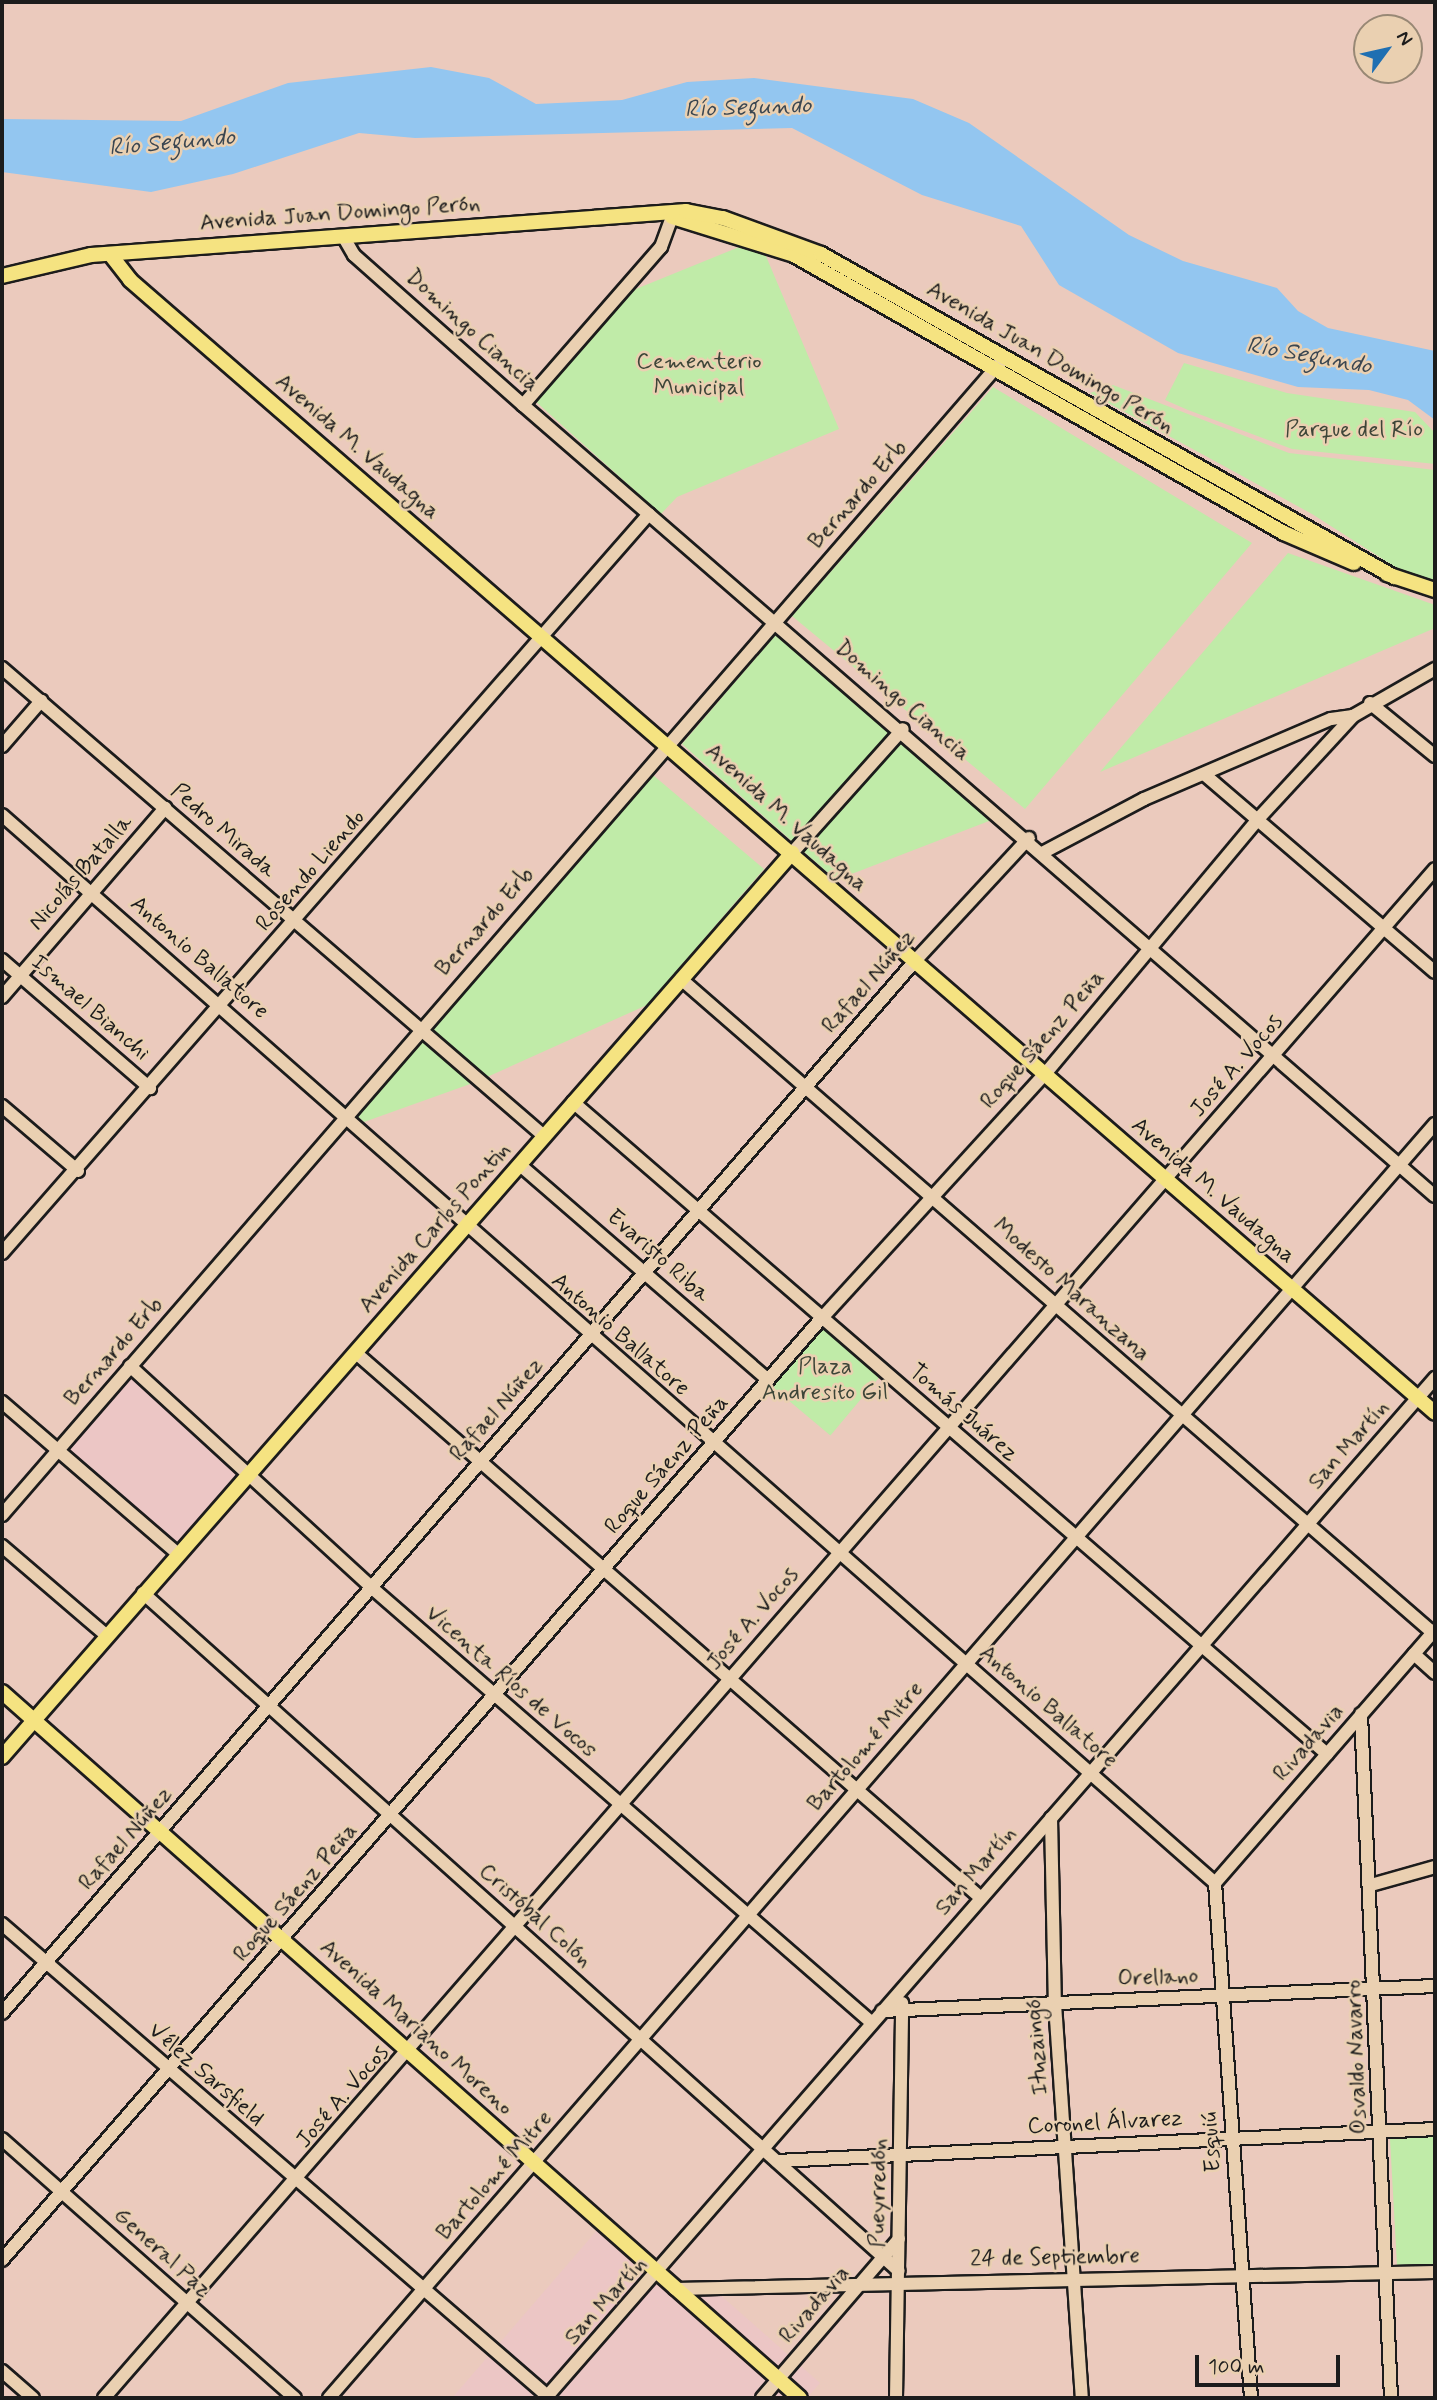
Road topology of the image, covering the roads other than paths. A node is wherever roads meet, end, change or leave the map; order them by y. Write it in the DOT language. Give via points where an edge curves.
graph roads {
  1 [pos="672,217"];
  2 [pos="343,236"];
  3 [pos="110,254"];
  4 [pos="6,276"];
  5 [pos="998,365"];
  6 [pos="523,405"];
  7 [pos="649,514"];
  8 [pos="1435,590"];
  9 [pos="776,621"];
  10 [pos="542,638"];
  11 [pos="2,668"];
  12 [pos="1435,669"];
  13 [pos="41,701"];
  14 [pos="1370,703"];
  15 [pos="1353,716"];
  16 [pos="903,729"];
  17 [pos="668,744"];
  18 [pos="2,746"];
  19 [pos="1435,756"];
  20 [pos="1204,774"];
  21 [pos="165,808"];
  22 [pos="2,815"];
  23 [pos="1259,818"];
  24 [pos="1029,838"];
  25 [pos="1044,852"];
  26 [pos="792,853"];
  27 [pos="1435,869"];
  28 [pos="92,893"];
  29 [pos="296,921"];
  30 [pos="1385,928"];
  31 [pos="1151,947"];
  32 [pos="2,960"];
  33 [pos="914,962"];
  34 [pos="1435,972"];
  35 [pos="20,975"];
  36 [pos="681,979"];
  37 [pos="2,997"];
  38 [pos="222,1006"];
  39 [pos="421,1029"];
  40 [pos="1274,1055"];
  41 [pos="1045,1074"];
  42 [pos="807,1085"];
  43 [pos="150,1088"];
  44 [pos="573,1102"];
  45 [pos="2,1106"];
  46 [pos="348,1113"];
  47 [pos="1435,1125"];
  48 [pos="544,1136"];
  49 [pos="520,1165"];
  50 [pos="1401,1166"];
  51 [pos="78,1171"];
  52 [pos="1164,1181"];
  53 [pos="933,1196"];
  54 [pos="1435,1196"];
  55 [pos="697,1211"];
  56 [pos="467,1226"];
  57 [pos="2,1253"];
  58 [pos="644,1272"];
  59 [pos="1292,1289"];
  60 [pos="1056,1303"];
  61 [pos="821,1319"];
  62 [pos="588,1337"];
  63 [pos="355,1353"];
  64 [pos="130,1366"];
  65 [pos="1435,1378"];
  66 [pos="768,1380"];
  67 [pos="1418,1398"];
  68 [pos="2,1402"];
  69 [pos="1435,1413"];
  70 [pos="1181,1416"];
  71 [pos="946,1426"];
  72 [pos="714,1443"];
  73 [pos="56,1451"];
  74 [pos="479,1463"];
  75 [pos="248,1476"];
  76 [pos="2,1515"];
  77 [pos="1307,1525"];
  78 [pos="1074,1538"];
  79 [pos="2,1546"];
  80 [pos="837,1553"];
  81 [pos="178,1554"];
  82 [pos="604,1570"];
  83 [pos="371,1587"];
  84 [pos="143,1593"];
  85 [pos="1434,1632"];
  86 [pos="107,1636"];
  87 [pos="1199,1649"];
  88 [pos="1414,1654"];
  89 [pos="966,1663"];
  90 [pos="1435,1673"];
  91 [pos="729,1679"];
  92 [pos="2,1692"];
  93 [pos="495,1696"];
  94 [pos="269,1706"];
  95 [pos="1361,1714"];
  96 [pos="34,1720"];
  97 [pos="1326,1754"];
  98 [pos="2,1757"];
  99 [pos="1091,1772"];
  100 [pos="856,1790"];
  101 [pos="620,1807"];
  102 [pos="391,1815"];
  103 [pos="1051,1818"];
  104 [pos="161,1831"];
  105 [pos="1435,1867"];
  106 [pos="1215,1883"];
  107 [pos="1371,1885"];
  108 [pos="981,1898"];
  109 [pos="748,1915"];
  110 [pos="2,1924"];
  111 [pos="516,1928"];
  112 [pos="284,1939"];
  113 [pos="45,1962"];
  114 [pos="1435,1986"];
  115 [pos="902,1988"];
  116 [pos="1375,1990"];
  117 [pos="1226,1997"];
  118 [pos="1055,2004"];
  119 [pos="902,2010"];
  120 [pos="882,2011"];
  121 [pos="2,2013"];
  122 [pos="872,2023"];
  123 [pos="641,2039"];
  124 [pos="408,2054"];
  125 [pos="169,2070"];
  126 [pos="1435,2129"];
  127 [pos="1382,2131"];
  128 [pos="1233,2137"];
  129 [pos="2,2138"];
  130 [pos="1066,2146"];
  131 [pos="764,2150"];
  132 [pos="901,2154"];
  133 [pos="777,2161"];
  134 [pos="533,2165"];
  135 [pos="297,2182"];
  136 [pos="61,2191"];
  137 [pos="899,2239"];
  138 [pos="884,2257"];
  139 [pos="2,2259"];
  140 [pos="1435,2272"];
  141 [pos="1385,2274"];
  142 [pos="659,2275"];
  143 [pos="900,2276"];
  144 [pos="1243,2276"];
  145 [pos="1072,2278"];
  146 [pos="861,2284"];
  147 [pos="426,2289"];
  148 [pos="675,2289"];
  149 [pos="186,2302"];
  150 [pos="2,2371"];
  151 [pos="779,2379"];
  152 [pos="547,2396"];
  153 [pos="33,2398"];
  154 [pos="104,2398"];
  155 [pos="295,2398"];
  156 [pos="329,2398"];
  157 [pos="762,2398"];
  158 [pos="800,2398"];
  159 [pos="897,2398"];
  160 [pos="1082,2398"];
  161 [pos="1251,2398"];
  162 [pos="1391,2398"];
  1 -- 2 [label="main road, Avenida Juan Domingo Perón"];
  1 -- 5 [label="main road, Avenida Juan Domingo Perón" via="794,255"];
  1 -- 6 [label="street" via="661,247"];
  2 -- 3 [label="main road, Avenida Juan Domingo Perón"];
  2 -- 6 [label="street, Domingo Ciancia" via="354,255"];
  3 -- 4 [label="main road, Avenida Juan Domingo Perón"];
  3 -- 10 [label="main road, Avenida M. Vaudagna" via="130,280"];
  5 -- 8 [label="main road, Avenida Juan Domingo Perón" via="1284,533"];
  5 -- 9 [label="street, Bernardo Erb"];
  6 -- 7 [label="street, Domingo Ciancia"];
  7 -- 9 [label="street, Domingo Ciancia"];
  7 -- 10 [label="street, Rosendo Liendo"];
  9 -- 16 [label="street, Domingo Ciancia"];
  9 -- 17 [label="street, Bernardo Erb"];
  10 -- 17 [label="main road, Avenida M. Vaudagna"];
  10 -- 29 [label="street, Rosendo Liendo"];
  11 -- 13 [label="street, Pedro Mirada"];
  12 -- 14 [label="street, Roque Sáenz Peña"];
  13 -- 18 [label="street"];
  13 -- 21 [label="street, Pedro Mirada"];
  14 -- 15 [label="street, Roque Sáenz Peña"];
  14 -- 19 [label="street"];
  15 -- 20 [label="street" via="1331,719"];
  15 -- 23 [label="street, Roque Sáenz Peña"];
  16 -- 24 [label="street, Domingo Ciancia"];
  16 -- 26 [label="street, Avenida Carlos Pontin"];
  17 -- 26 [label="main road, Avenida M. Vaudagna"];
  17 -- 39 [label="street, Bernardo Erb"];
  20 -- 23 [label="street"];
  20 -- 25 [label="street"];
  21 -- 28 [label="street, Nicolás Batalla"];
  21 -- 29 [label="street, Pedro Mirada"];
  22 -- 28 [label="street, Antonio Ballatore"];
  23 -- 30 [label="street"];
  23 -- 31 [label="street, Roque Sáenz Peña"];
  24 -- 25 [label="street, Domingo Ciancia"];
  24 -- 33 [label="street, Rafael Núñez"];
  25 -- 31 [label="street, Domingo Ciancia"];
  26 -- 33 [label="main road, Avenida M. Vaudagna"];
  26 -- 36 [label="main road, Avenida Carlos Pontin"];
  27 -- 30 [label="street, José A. Vocos"];
  28 -- 35 [label="street, Nicolás Batalla"];
  28 -- 38 [label="street, Antonio Ballatore"];
  29 -- 38 [label="street, Rosendo Liendo"];
  29 -- 39 [label="street, Pedro Mirada"];
  30 -- 34 [label="street"];
  30 -- 40 [label="street, José A. Vocos"];
  31 -- 40 [label="street, Domingo Ciancia"];
  31 -- 41 [label="street, Roque Sáenz Peña"];
  32 -- 35 [label="street, Ismael Bianchi"];
  33 -- 41 [label="main road, Avenida M. Vaudagna"];
  33 -- 42 [label="street, Rafael Núñez"];
  35 -- 37 [label="street, Nicolás Batalla"];
  35 -- 43 [label="street, Ismael Bianchi"];
  36 -- 42 [label="street, Modesto Maranzana"];
  36 -- 44 [label="main road, Avenida Carlos Pontin"];
  38 -- 43 [label="street, Rosendo Liendo"];
  38 -- 46 [label="street, Antonio Ballatore"];
  39 -- 46 [label="street, Bernardo Erb"];
  39 -- 48 [label="street, Pedro Mirada"];
  40 -- 50 [label="street, Domingo Ciancia"];
  40 -- 52 [label="street, José A. Vocos"];
  41 -- 52 [label="main road, Avenida M. Vaudagna"];
  41 -- 53 [label="street, Roque Sáenz Peña"];
  42 -- 53 [label="street, Modesto Maranzana"];
  42 -- 55 [label="street, Rafael Núñez"];
  43 -- 51 [label="street, Rosendo Liendo"];
  44 -- 48 [label="main road, Avenida Carlos Pontin"];
  44 -- 55 [label="street, Tomás Juárez"];
  45 -- 51 [label="street"];
  46 -- 56 [label="street, Antonio Ballatore"];
  46 -- 64 [label="street, Bernardo Erb"];
  47 -- 50 [label="street, Bartolomé Mitre"];
  48 -- 49 [label="main road, Avenida Carlos Pontin"];
  49 -- 56 [label="main road, Avenida Carlos Pontin"];
  49 -- 58 [label="street, Evaristo Riba"];
  50 -- 54 [label="street, Domingo Ciancia"];
  50 -- 59 [label="street, Bartolomé Mitre"];
  51 -- 57 [label="street, Rosendo Liendo"];
  52 -- 59 [label="main road, Avenida M. Vaudagna"];
  52 -- 60 [label="street, José A. Vocos"];
  53 -- 60 [label="street, Modesto Maranzana"];
  53 -- 61 [label="street, Roque Sáenz Peña"];
  55 -- 58 [label="street, Rafael Núñez"];
  55 -- 61 [label="street, Tomás Juárez"];
  56 -- 62 [label="street, Antonio Ballatore"];
  56 -- 63 [label="main road, Avenida Carlos Pontin"];
  58 -- 62 [label="street, Rafael Núñez"];
  58 -- 66 [label="street, Evaristo Riba"];
  59 -- 67 [label="main road, Avenida M. Vaudagna"];
  59 -- 70 [label="street, Bartolomé Mitre"];
  60 -- 70 [label="street, Modesto Maranzana"];
  60 -- 71 [label="street, José A. Vocos"];
  61 -- 66 [label="street, Roque Sáenz Peña"];
  61 -- 71 [label="street, Tomás Juárez"];
  62 -- 72 [label="street, Antonio Ballatore"];
  62 -- 74 [label="street, Rafael Núñez"];
  63 -- 74 [label="street"];
  63 -- 75 [label="main road, Avenida Carlos Pontin"];
  64 -- 73 [label="street, Bernardo Erb"];
  64 -- 75 [label="street, Vicenta Ríos de Vocos"];
  65 -- 67 [label="street, San Martín"];
  66 -- 72 [label="street, Roque Sáenz Peña"];
  67 -- 69 [label="main road, Avenida M. Vaudagna"];
  67 -- 77 [label="street, San Martín"];
  68 -- 73 [label="street"];
  70 -- 77 [label="street, Modesto Maranzana"];
  70 -- 78 [label="street, Bartolomé Mitre"];
  71 -- 78 [label="street, Tomás Juárez"];
  71 -- 80 [label="street, José A. Vocos"];
  72 -- 80 [label="street, Antonio Ballatore"];
  72 -- 82 [label="street, Roque Sáenz Peña"];
  73 -- 76 [label="street, Bernardo Erb"];
  73 -- 81 [label="street"];
  74 -- 82 [label="street"];
  74 -- 83 [label="street, Rafael Núñez"];
  75 -- 81 [label="main road, Avenida Carlos Pontin"];
  75 -- 83 [label="street, Vicenta Ríos de Vocos"];
  77 -- 85 [label="street, Modesto Maranzana"];
  77 -- 87 [label="street, San Martín"];
  78 -- 87 [label="street, Tomás Juárez"];
  78 -- 89 [label="street, Bartolomé Mitre"];
  79 -- 86 [label="street"];
  80 -- 89 [label="street, Antonio Ballatore"];
  80 -- 91 [label="street, José A. Vocos"];
  81 -- 84 [label="main road, Avenida Carlos Pontin"];
  82 -- 91 [label="street"];
  82 -- 93 [label="street, Roque Sáenz Peña"];
  83 -- 93 [label="street, Vicenta Ríos de Vocos"];
  83 -- 94 [label="street, Rafael Núñez"];
  84 -- 86 [label="main road, Avenida Carlos Pontin"];
  84 -- 94 [label="street, Cristóbal Colón"];
  85 -- 88 [label="street, Rivadavia"];
  86 -- 96 [label="main road, Avenida Carlos Pontin"];
  87 -- 97 [label="street, Tomás Juárez"];
  87 -- 99 [label="street, San Martín"];
  88 -- 90 [label="street"];
  88 -- 95 [label="street, Rivadavia"];
  89 -- 99 [label="street, Antonio Ballatore"];
  89 -- 100 [label="street, Bartolomé Mitre"];
  91 -- 100 [label="street"];
  91 -- 101 [label="street, José A. Vocos"];
  92 -- 96 [label="main road, Avenida Mariano Moreno"];
  93 -- 101 [label="street, Vicenta Ríos de Vocos"];
  93 -- 102 [label="street, Roque Sáenz Peña"];
  94 -- 102 [label="street, Cristóbal Colón"];
  94 -- 104 [label="street, Rafael Núñez"];
  95 -- 97 [label="street, Rivadavia"];
  95 -- 107 [label="street, Osvaldo Navarro"];
  96 -- 98 [label="main road, Avenida Carlos Pontin"];
  96 -- 104 [label="main road, Avenida Mariano Moreno"];
  97 -- 106 [label="street, Rivadavia"];
  99 -- 103 [label="street, San Martín"];
  99 -- 106 [label="street, Antonio Ballatore"];
  100 -- 108 [label="street"];
  100 -- 109 [label="street, Bartolomé Mitre"];
  101 -- 109 [label="street, Vicenta Ríos de Vocos"];
  101 -- 111 [label="street, José A. Vocos"];
  102 -- 111 [label="street, Cristóbal Colón"];
  102 -- 112 [label="street, Roque Sáenz Peña"];
  103 -- 108 [label="street, San Martín"];
  103 -- 118 [label="street, Ituzaingó"];
  104 -- 112 [label="main road, Avenida Mariano Moreno"];
  104 -- 113 [label="street, Rafael Núñez"];
  105 -- 107 [label="street"];
  106 -- 117 [label="street, Esquiú"];
  107 -- 116 [label="street, Osvaldo Navarro"];
  108 -- 115 [label="street, San Martín"];
  109 -- 122 [label="street, Vicenta Ríos de Vocos"];
  109 -- 123 [label="street, Bartolomé Mitre"];
  110 -- 113 [label="street, Vélez Sarsfield"];
  111 -- 123 [label="street, Cristóbal Colón"];
  111 -- 124 [label="street, José A. Vocos"];
  112 -- 124 [label="main road, Avenida Mariano Moreno"];
  112 -- 125 [label="street, Roque Sáenz Peña"];
  113 -- 121 [label="street, Rafael Núñez"];
  113 -- 125 [label="street, Vélez Sarsfield"];
  114 -- 116 [label="street, Orellano"];
  115 -- 119 [label="street, Pueyrredón"];
  115 -- 120 [label="street, San Martín"];
  116 -- 117 [label="street, Orellano"];
  116 -- 127 [label="street, Osvaldo Navarro"];
  117 -- 118 [label="street, Orellano"];
  117 -- 128 [label="street, Esquiú"];
  118 -- 119 [label="street, Orellano"];
  118 -- 130 [label="street, Ituzaingó"];
  119 -- 120 [label="street, Orellano"];
  119 -- 132 [label="street, Pueyrredón"];
  120 -- 122 [label="street, San Martín"];
  122 -- 131 [label="street, San Martín"];
  123 -- 131 [label="street, Cristóbal Colón"];
  123 -- 134 [label="street, Bartolomé Mitre"];
  124 -- 134 [label="main road, Avenida Mariano Moreno"];
  124 -- 135 [label="street, José A. Vocos"];
  125 -- 135 [label="street, Vélez Sarsfield"];
  125 -- 136 [label="street, Roque Sáenz Peña"];
  126 -- 127 [label="street, Coronel Álvarez"];
  127 -- 128 [label="street, Coronel Álvarez"];
  127 -- 141 [label="street, Osvaldo Navarro"];
  128 -- 130 [label="street, Coronel Álvarez"];
  128 -- 144 [label="street, Esquiú"];
  129 -- 136 [label="street, General Paz"];
  130 -- 132 [label="street, Coronel Álvarez"];
  130 -- 145 [label="street, Ituzaingó"];
  131 -- 133 [label="street, Cristóbal Colón"];
  131 -- 142 [label="street, San Martín"];
  132 -- 133 [label="street, Coronel Álvarez"];
  132 -- 137 [label="street, Pueyrredón"];
  133 -- 138 [label="street, Cristóbal Colón"];
  134 -- 142 [label="main road, Avenida Mariano Moreno"];
  134 -- 147 [label="street, Bartolomé Mitre"];
  135 -- 147 [label="street, Vélez Sarsfield"];
  135 -- 149 [label="street, José A. Vocos"];
  136 -- 139 [label="street, Roque Sáenz Peña"];
  136 -- 149 [label="street, General Paz"];
  137 -- 138 [label="street, Rivadavia"];
  137 -- 143 [label="street, Pueyrredón"];
  138 -- 143 [label="street, Cristóbal Colón"];
  138 -- 146 [label="street, Rivadavia"];
  140 -- 141 [label="street, 24 de Septiembre"];
  141 -- 144 [label="street, 24 de Septiembre"];
  141 -- 162 [label="street, Osvaldo Navarro"];
  142 -- 148 [label="main road, Avenida Mariano Moreno"];
  142 -- 152 [label="street, San Martín"];
  143 -- 145 [label="street, 24 de Septiembre"];
  143 -- 146 [label="street, 24 de Septiembre"];
  143 -- 159 [label="street, Pueyrredón"];
  144 -- 145 [label="street, 24 de Septiembre"];
  144 -- 161 [label="street, Esquiú"];
  145 -- 160 [label="street, Ituzaingó"];
  146 -- 148 [label="street, 24 de Septiembre"];
  146 -- 151 [label="street, Rivadavia"];
  147 -- 152 [label="street, Vélez Sarsfield"];
  147 -- 156 [label="street, Bartolomé Mitre"];
  148 -- 151 [label="main road, Avenida Mariano Moreno"];
  149 -- 154 [label="street, José A. Vocos"];
  149 -- 155 [label="street, General Paz"];
  150 -- 153 [label="street"];
  151 -- 157 [label="street, Rivadavia"];
  151 -- 158 [label="main road, Avenida Mariano Moreno"];
}
